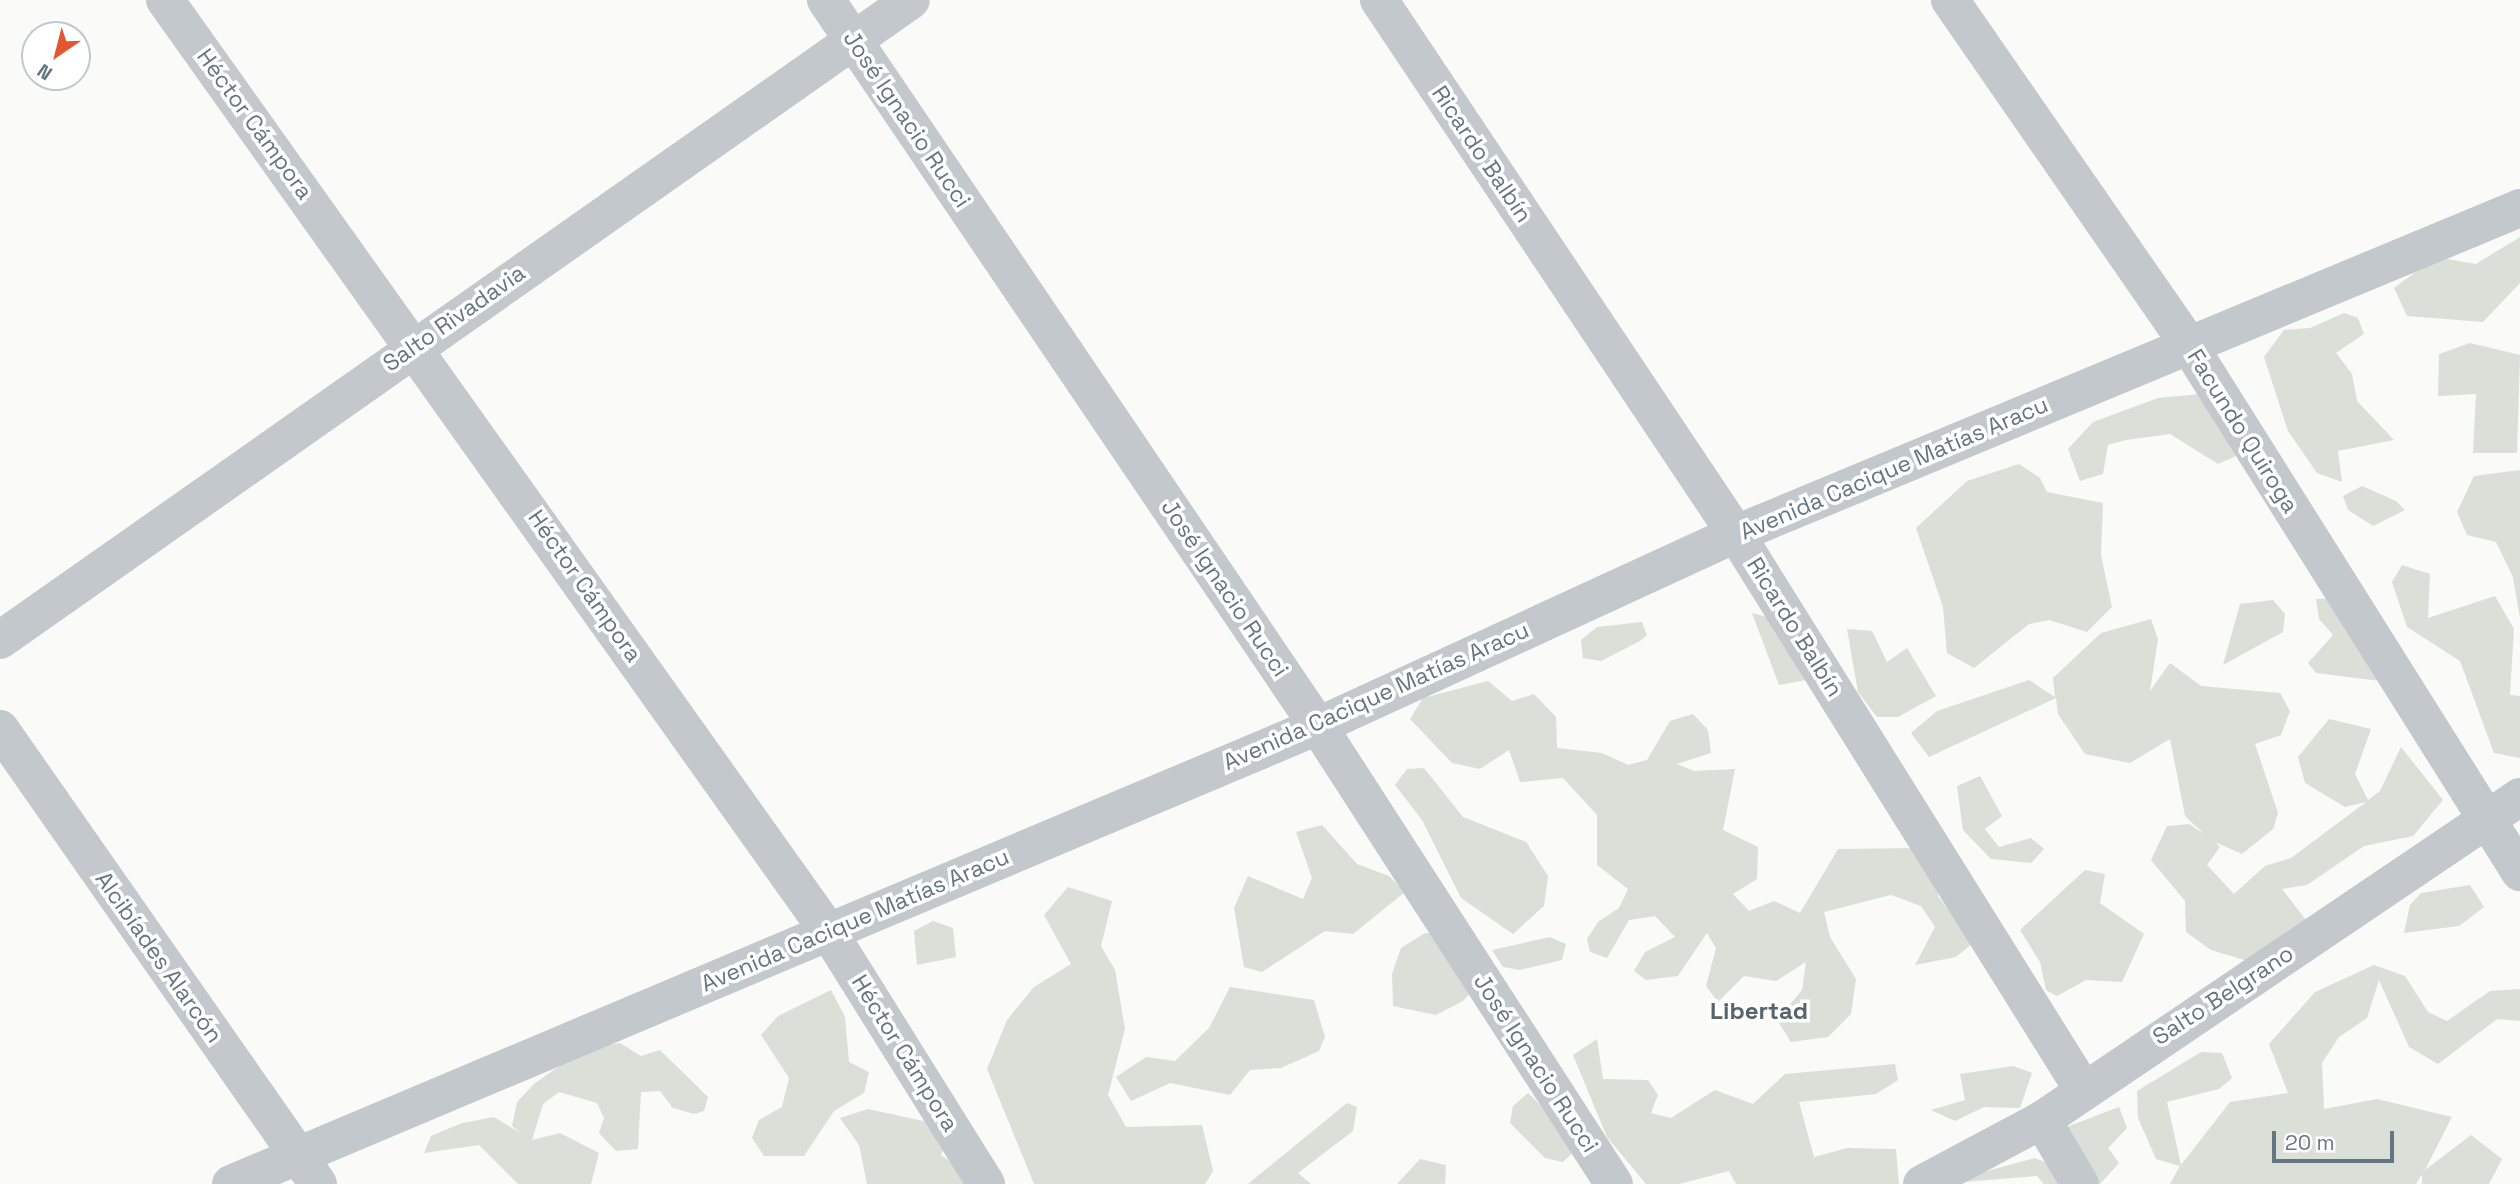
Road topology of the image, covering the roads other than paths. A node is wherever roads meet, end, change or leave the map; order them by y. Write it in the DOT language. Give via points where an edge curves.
graph roads {
  1 [pos="165,0"];
  2 [pos="826,0"];
  3 [pos="911,0"];
  4 [pos="1379,0"];
  5 [pos="1950,0"];
  6 [pos="853,38"];
  7 [pos="2520,208"];
  8 [pos="414,344"];
  9 [pos="2188,344"];
  10 [pos="1736,534"];
  11 [pos="0,640"];
  12 [pos="1318,726"];
  13 [pos="0,729"];
  14 [pos="2520,797"];
  15 [pos="2488,820"];
  16 [pos="2520,872"];
  17 [pos="828,931"];
  18 [pos="2082,1088"];
  19 [pos="2042,1120"];
  20 [pos="307,1169"];
  21 [pos="231,1184"];
  22 [pos="986,1184"];
  23 [pos="1614,1184"];
  24 [pos="1922,1184"];
  25 [pos="2080,1184"];
  1 -- 8 [label="street, Héctor Cámpora"];
  2 -- 6 [label="street, José Ignacio Rucci"];
  3 -- 6 [label="street, Salto Rivadavia"];
  4 -- 10 [label="street, Ricardo Balbín"];
  5 -- 9 [label="street, Facundo Quiroga"];
  6 -- 8 [label="street, Salto Rivadavia"];
  6 -- 12 [label="street, José Ignacio Rucci"];
  7 -- 9 [label="street, Avenida Cacique Matías Aracu"];
  8 -- 11 [label="street, Salto Rivadavia"];
  8 -- 17 [label="street, Héctor Cámpora"];
  9 -- 10 [label="street, Avenida Cacique Matías Aracu"];
  9 -- 15 [label="street, Facundo Quiroga"];
  10 -- 12 [label="street, Avenida Cacique Matías Aracu"];
  10 -- 18 [label="street, Ricardo Balbín"];
  12 -- 17 [label="street, Avenida Cacique Matías Aracu"];
  12 -- 23 [label="street, José Ignacio Rucci"];
  13 -- 20 [label="street, Alcibíades Alarcón"];
  14 -- 15 [label="street, Salto Belgrano"];
  15 -- 16 [label="street, Facundo Quiroga"];
  15 -- 18 [label="street, Salto Belgrano"];
  17 -- 20 [label="street, Avenida Cacique Matías Aracu"];
  17 -- 22 [label="street, Héctor Cámpora"];
  18 -- 19 [label="street, Salto Belgrano"];
  19 -- 24 [label="street, Salto Belgrano"];
  19 -- 25 [label="street"];
  20 -- 21 [label="street, Avenida Cacique Matías Aracu"];
}
